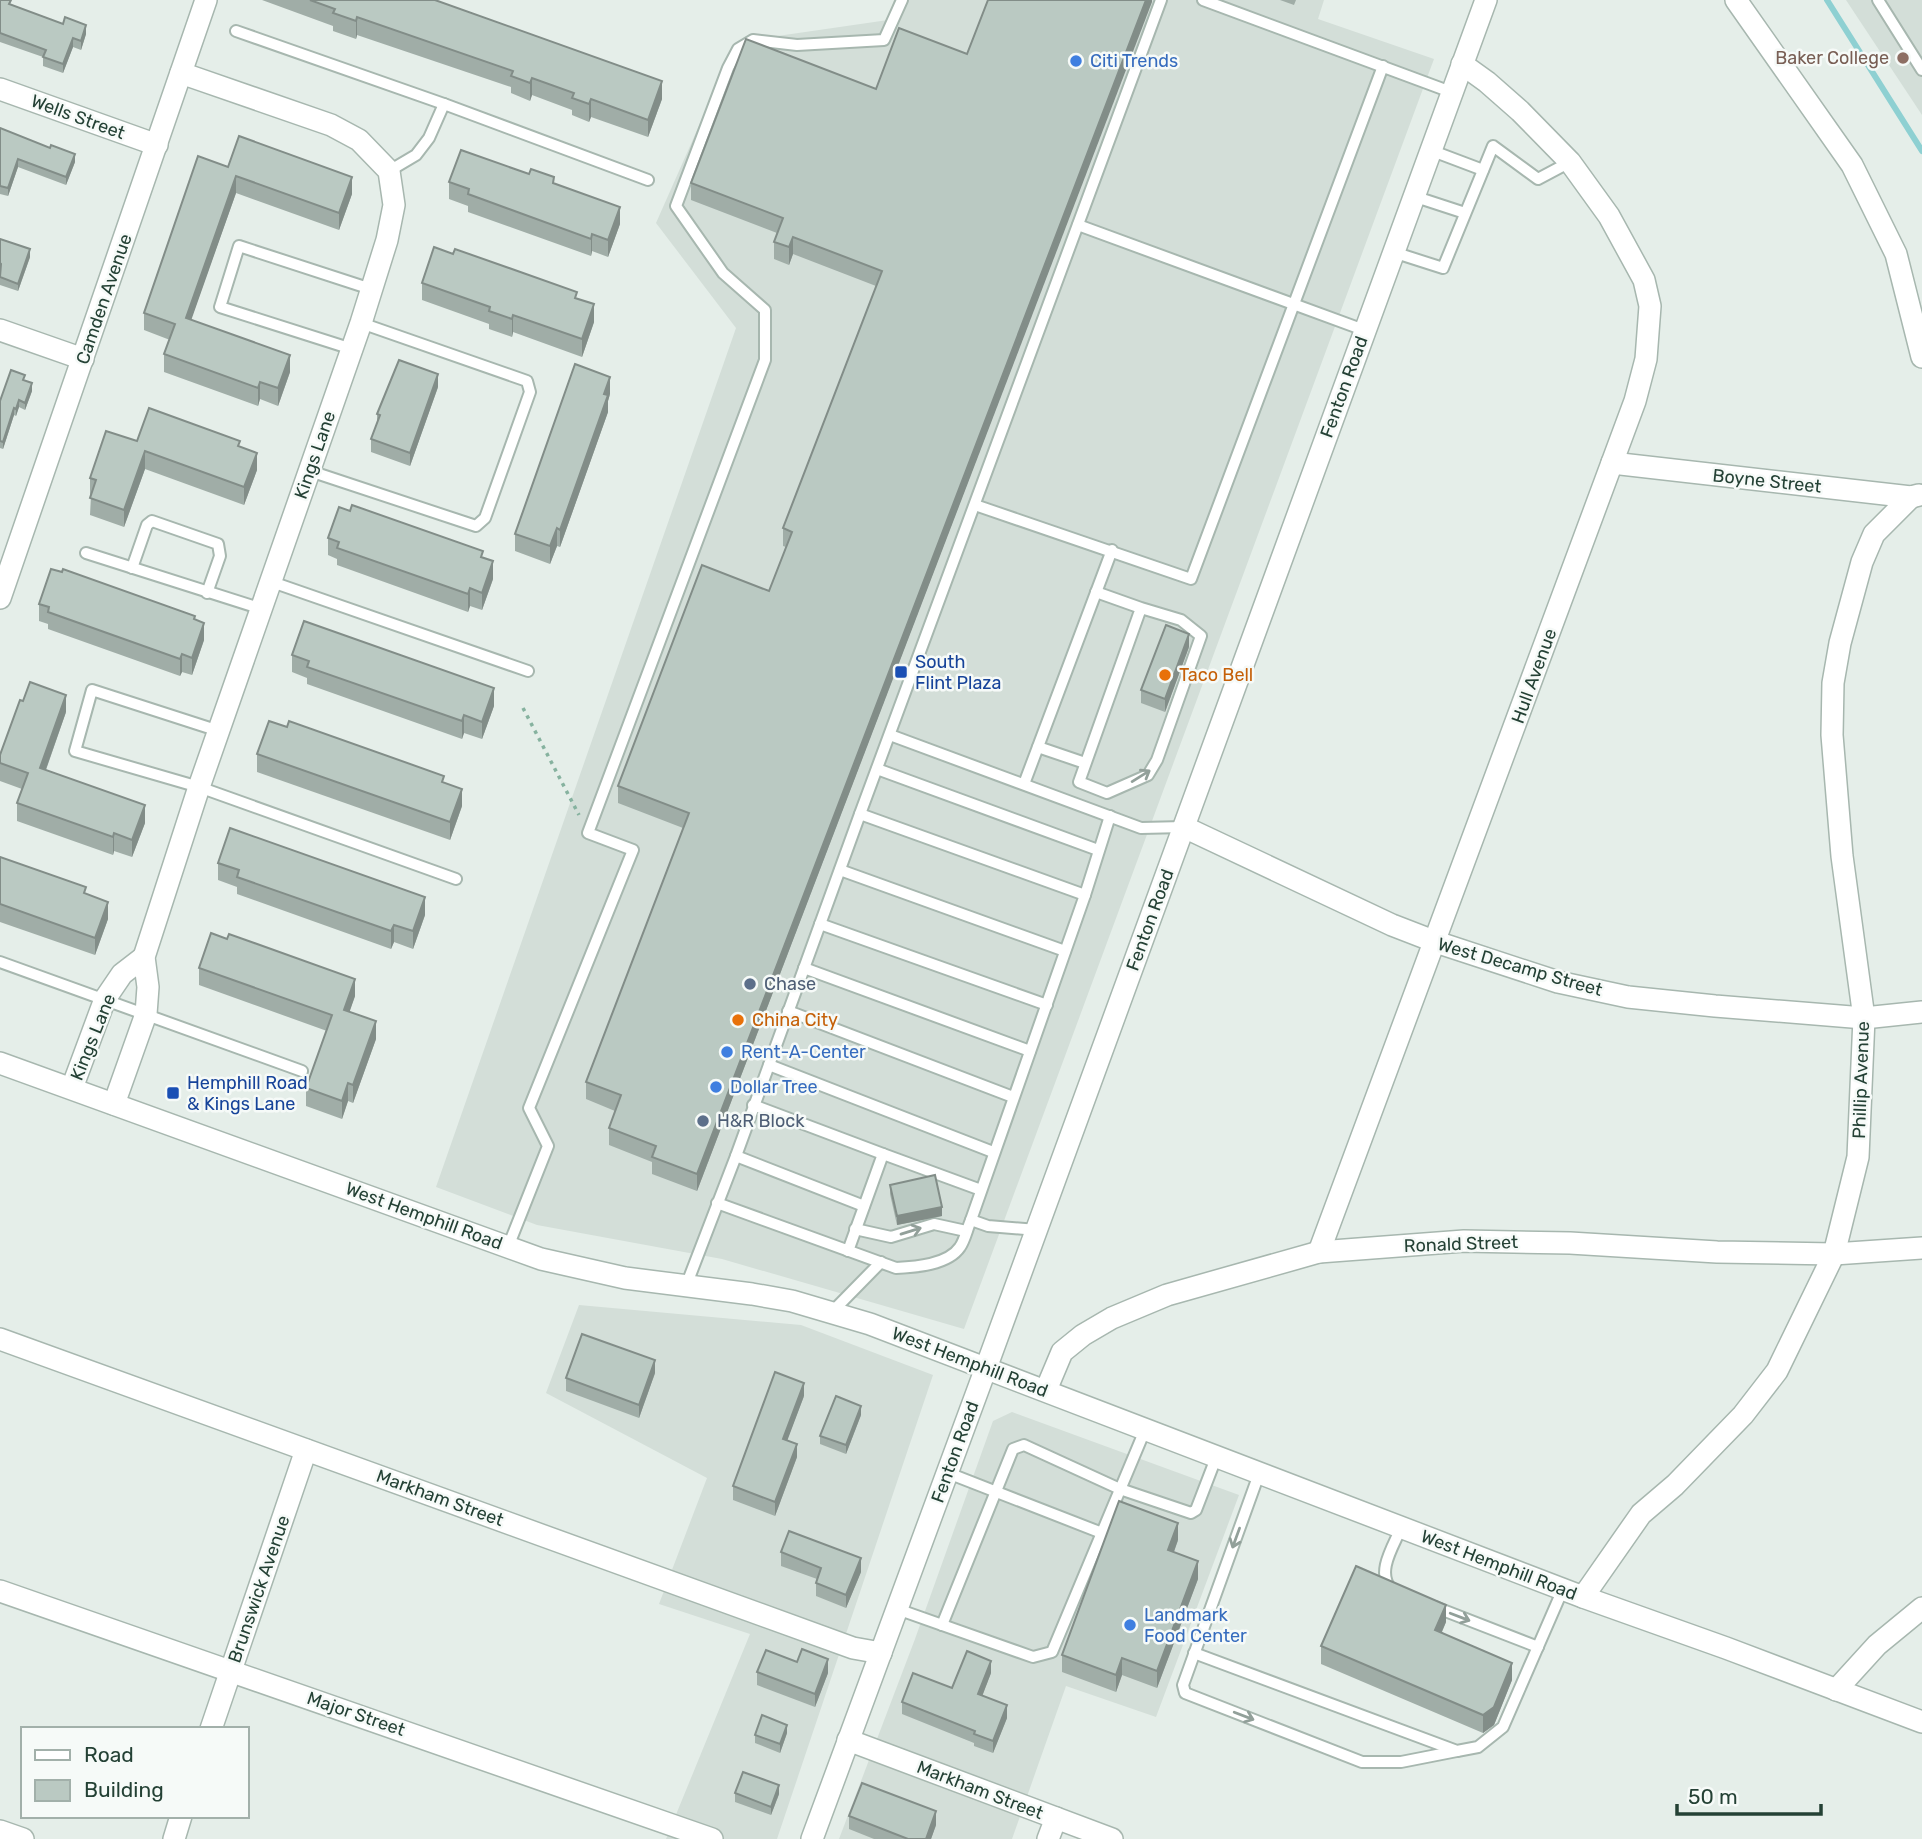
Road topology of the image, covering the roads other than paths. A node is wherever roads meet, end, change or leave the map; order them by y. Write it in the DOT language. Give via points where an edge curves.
graph roads {
  1 [pos="206,0"];
  2 [pos="902,0"];
  3 [pos="1161,0"];
  4 [pos="1203,0"];
  5 [pos="1486,0"];
  6 [pos="1736,0"];
  7 [pos="1878,0"];
  8 [pos="236,31"];
  9 [pos="1462,64"];
  10 [pos="1383,66"];
  11 [pos="1922,70"];
  12 [pos="181,74"];
  13 [pos="0,89"];
  14 [pos="1451,92"];
  15 [pos="444,104"];
  16 [pos="157,145"];
  17 [pos="1430,149"];
  18 [pos="1570,162"];
  19 [pos="1483,170"];
  20 [pos="389,171"];
  21 [pos="648,180"];
  22 [pos="1413,195"];
  23 [pos="1465,214"];
  24 [pos="1078,225"];
  25 [pos="1393,252"];
  26 [pos="371,289"];
  27 [pos="1295,304"];
  28 [pos="361,323"];
  29 [pos="0,330"];
  30 [pos="1364,330"];
  31 [pos="352,349"];
  32 [pos="1922,357"];
  33 [pos="83,359"];
  34 [pos="1612,463"];
  35 [pos="310,471"];
  36 [pos="1916,496"];
  37 [pos="975,505"];
  38 [pos="1112,550"];
  39 [pos="86,553"];
  40 [pos="132,568"];
  41 [pos="4,571"];
  42 [pos="272,582"];
  43 [pos="1096,592"];
  44 [pos="207,593"];
  45 [pos="0,598"];
  46 [pos="1141,608"];
  47 [pos="262,609"];
  48 [pos="528,671"];
  49 [pos="219,731"];
  50 [pos="890,735"];
  51 [pos="1038,747"];
  52 [pos="1086,763"];
  53 [pos="877,769"];
  54 [pos="1024,785"];
  55 [pos="199,787"];
  56 [pos="860,814"];
  57 [pos="1110,816"];
  58 [pos="1184,827"];
  59 [pos="1098,850"];
  60 [pos="840,870"];
  61 [pos="456,879"];
  62 [pos="1085,895"];
  63 [pos="820,923"];
  64 [pos="1436,942"];
  65 [pos="1065,951"];
  66 [pos="144,957"];
  67 [pos="0,962"];
  68 [pos="804,968"];
  69 [pos="104,999"];
  70 [pos="1047,1005"];
  71 [pos="788,1011"];
  72 [pos="1922,1012"];
  73 [pos="146,1014"];
  74 [pos="1864,1018"];
  75 [pos="1030,1051"];
  76 [pos="0,1063"];
  77 [pos="769,1065"];
  78 [pos="302,1071"];
  79 [pos="72,1088"];
  80 [pos="1013,1097"];
  81 [pos="114,1104"];
  82 [pos="753,1105"];
  83 [pos="993,1152"];
  84 [pos="883,1154"];
  85 [pos="736,1156"];
  86 [pos="981,1190"];
  87 [pos="717,1203"];
  88 [pos="864,1206"];
  89 [pos="968,1225"];
  90 [pos="855,1229"];
  91 [pos="1037,1230"];
  92 [pos="509,1247"];
  93 [pos="1922,1248"];
  94 [pos="848,1251"];
  95 [pos="1319,1252"];
  96 [pos="1834,1254"];
  97 [pos="881,1262"];
  98 [pos="686,1286"];
  99 [pos="832,1312"];
  100 [pos="0,1339"];
  101 [pos="986,1368"];
  102 [pos="1046,1390"];
  103 [pos="1145,1430"];
  104 [pos="306,1450"];
  105 [pos="1216,1458"];
  106 [pos="947,1473"];
  107 [pos="1259,1474"];
  108 [pos="1120,1489"];
  109 [pos="996,1492"];
  110 [pos="1401,1528"];
  111 [pos="1102,1533"];
  112 [pos="1563,1589"];
  113 [pos="0,1591"];
  114 [pos="1406,1596"];
  115 [pos="1583,1597"];
  116 [pos="1430,1605"];
  117 [pos="1922,1608"];
  118 [pos="897,1609"];
  119 [pos="942,1625"];
  120 [pos="1538,1647"];
  121 [pos="881,1653"];
  122 [pos="1194,1653"];
  123 [pos="231,1670"];
  124 [pos="1836,1690"];
  125 [pos="1922,1723"];
  126 [pos="212,1727"];
  127 [pos="849,1741"];
  128 [pos="1457,1751"];
  129 [pos="180,1818"];
  130 [pos="1056,1818"];
  131 [pos="0,1831"];
  132 [pos="23,1839"];
  133 [pos="174,1839"];
  134 [pos="712,1839"];
  135 [pos="812,1839"];
  136 [pos="1048,1839"];
  137 [pos="1112,1839"];
  1 -- 12 [label="street, Camden Avenue"];
  2 -- 92 [label="lane" via="884,40 797,45 753,40 738,49 676,206 723,273 765,310 765,360 588,833 633,850 529,1108 548,1146"];
  3 -- 24 [label="lane"];
  4 -- 10 [label="lane"];
  5 -- 9 [label="street, Fenton Road"];
  6 -- 32 [label="street" via="1852,165 1896,254"];
  7 -- 11 [label="lane"];
  8 -- 15 [label="lane"];
  9 -- 14 [label="street, Fenton Road"];
  9 -- 18 [label="street, Hull Avenue" via="1529,120"];
  10 -- 14 [label="lane"];
  10 -- 27 [label="lane"];
  12 -- 16 [label="street, Camden Avenue"];
  12 -- 20 [label="street" via="331,125 359,141"];
  13 -- 16 [label="street, Wells Street"];
  14 -- 17 [label="street, Fenton Road"];
  15 -- 20 [label="lane" via="416,155"];
  15 -- 21 [label="lane"];
  16 -- 33 [label="street, Camden Avenue"];
  17 -- 19 [label="lane"];
  17 -- 22 [label="street, Fenton Road"];
  18 -- 19 [label="lane" via="1538,179 1493,146"];
  18 -- 34 [label="street, Hull Avenue" via="1609,216 1644,280 1650,306 1646,359"];
  19 -- 23 [label="lane"];
  20 -- 26 [label="street, Kings Lane" via="394,205"];
  22 -- 23 [label="lane"];
  22 -- 25 [label="street, Fenton Road"];
  23 -- 25 [label="lane" via="1443,268"];
  24 -- 27 [label="lane"];
  24 -- 37 [label="lane"];
  25 -- 30 [label="street, Fenton Road"];
  26 -- 28 [label="street, Kings Lane"];
  26 -- 31 [label="lane" via="239,246 235,258 220,307"];
  27 -- 30 [label="lane"];
  27 -- 38 [label="lane" via="1191,579"];
  28 -- 31 [label="street, Kings Lane"];
  28 -- 35 [label="lane" via="527,381 530,392 485,518 476,526"];
  29 -- 33 [label="street"];
  30 -- 58 [label="street, Fenton Road"];
  31 -- 35 [label="street, Kings Lane"];
  33 -- 41 [label="street, Camden Avenue"];
  34 -- 36 [label="street, Boyne Street"];
  34 -- 64 [label="street, Hull Avenue"];
  35 -- 42 [label="street, Kings Lane"];
  36 -- 74 [label="street, Phillip Avenue" via="1870,543 1833,683 1832,735 1842,856"];
  37 -- 38 [label="lane"];
  37 -- 50 [label="lane"];
  38 -- 43 [label="lane"];
  39 -- 40 [label="lane"];
  40 -- 44 [label="lane"];
  40 -- 44 [label="lane" via="152,521 218,544 220,556"];
  41 -- 45 [label="street, Camden Avenue"];
  42 -- 47 [label="street, Kings Lane"];
  42 -- 48 [label="lane"];
  43 -- 46 [label="lane"];
  43 -- 51 [label="lane"];
  44 -- 47 [label="lane"];
  46 -- 52 [label="lane"];
  52 -- 46 [label="lane, one-way" via="1079,782 1107,793 1148,775 1182,696 1201,636 1181,620"];
  47 -- 49 [label="street, Kings Lane"];
  49 -- 55 [label="street, Kings Lane"];
  49 -- 55 [label="lane" via="92,691 75,751"];
  50 -- 53 [label="lane"];
  50 -- 54 [label="lane"];
  51 -- 52 [label="lane"];
  51 -- 54 [label="lane"];
  53 -- 56 [label="lane"];
  53 -- 59 [label="lane"];
  54 -- 57 [label="lane"];
  55 -- 61 [label="lane"];
  55 -- 66 [label="street, Kings Lane"];
  56 -- 60 [label="lane"];
  56 -- 62 [label="lane"];
  57 -- 58 [label="lane" via="1141,828"];
  57 -- 59 [label="lane"];
  58 -- 64 [label="street, West Decamp Street"];
  58 -- 91 [label="street, Fenton Road"];
  59 -- 62 [label="lane"];
  60 -- 63 [label="lane"];
  60 -- 65 [label="lane"];
  62 -- 65 [label="lane"];
  63 -- 68 [label="lane"];
  63 -- 70 [label="lane"];
  64 -- 74 [label="street, West Decamp Street" via="1558,982 1628,997"];
  64 -- 95 [label="street, Hull Avenue"];
  65 -- 70 [label="lane"];
  66 -- 69 [label="street, Kings Lane" via="122,974"];
  66 -- 73 [label="street, Kings Lane"];
  67 -- 69 [label="lane"];
  68 -- 71 [label="lane"];
  68 -- 75 [label="lane"];
  69 -- 73 [label="lane"];
  69 -- 79 [label="street, Kings Lane"];
  70 -- 75 [label="lane"];
  71 -- 77 [label="lane"];
  71 -- 80 [label="lane"];
  72 -- 74 [label="street, West Decamp Street"];
  73 -- 78 [label="lane"];
  73 -- 81 [label="street, Kings Lane"];
  74 -- 96 [label="street, Phillip Avenue" via="1858,1157"];
  75 -- 80 [label="lane"];
  76 -- 79 [label="street, West Hemphill Road"];
  77 -- 82 [label="lane"];
  77 -- 83 [label="lane"];
  79 -- 81 [label="street, West Hemphill Road"];
  80 -- 83 [label="lane"];
  81 -- 92 [label="street, West Hemphill Road"];
  82 -- 84 [label="lane"];
  82 -- 85 [label="lane"];
  83 -- 86 [label="lane"];
  84 -- 86 [label="lane"];
  84 -- 88 [label="lane"];
  85 -- 87 [label="lane"];
  85 -- 88 [label="lane"];
  86 -- 89 [label="lane"];
  87 -- 94 [label="lane"];
  87 -- 98 [label="lane"];
  88 -- 90 [label="lane"];
  90 -- 89 [label="lane, one-way" via="891,1237 934,1224"];
  89 -- 91 [label="lane"];
  89 -- 97 [label="lane" via="959,1248 945,1260 896,1268"];
  90 -- 94 [label="lane"];
  91 -- 101 [label="street, Fenton Road"];
  92 -- 98 [label="street, West Hemphill Road" via="584,1270"];
  93 -- 96 [label="street, Ronald Street"];
  94 -- 97 [label="lane"];
  95 -- 96 [label="street, Ronald Street" via="1464,1241"];
  95 -- 102 [label="street, Ronald Street" via="1167,1295 1112,1318 1062,1352"];
  96 -- 115 [label="street, Phillip Avenue" via="1777,1371 1743,1415 1641,1514"];
  97 -- 99 [label="lane"];
  98 -- 99 [label="street, West Hemphill Road" via="752,1294"];
  99 -- 101 [label="street, West Hemphill Road"];
  100 -- 104 [label="street, Markham Street"];
  101 -- 102 [label="street, West Hemphill Road"];
  101 -- 106 [label="street, Fenton Road"];
  102 -- 103 [label="street, West Hemphill Road"];
  103 -- 105 [label="street, West Hemphill Road"];
  103 -- 108 [label="lane"];
  104 -- 121 [label="street, Markham Street" via="840,1643"];
  104 -- 123 [label="street, Brunswick Avenue"];
  105 -- 107 [label="street, West Hemphill Road"];
  105 -- 108 [label="lane" via="1191,1513"];
  106 -- 109 [label="lane"];
  106 -- 118 [label="street, Fenton Road"];
  107 -- 110 [label="street, West Hemphill Road"];
  107 -- 122 [label="lane, one-way"];
  108 -- 109 [label="lane" via="1024,1445 1013,1449"];
  108 -- 111 [label="lane"];
  109 -- 111 [label="lane"];
  109 -- 119 [label="lane"];
  110 -- 112 [label="street, West Hemphill Road"];
  110 -- 114 [label="lane" via="1383,1572 1385,1582"];
  111 -- 119 [label="lane" via="1052,1652 1033,1657"];
  112 -- 115 [label="street, West Hemphill Road"];
  112 -- 120 [label="lane"];
  113 -- 123 [label="street, Major Street"];
  115 -- 124 [label="street, West Hemphill Road"];
  116 -- 120 [label="lane, one-way"];
  117 -- 124 [label="street" via="1877,1645"];
  118 -- 119 [label="lane"];
  118 -- 121 [label="street, Fenton Road"];
  120 -- 128 [label="lane" via="1503,1727 1478,1747"];
  121 -- 127 [label="street, Fenton Road"];
  122 -- 128 [label="lane"];
  122 -- 128 [label="lane, one-way" via="1183,1685 1185,1693 1362,1762 1401,1762"];
  123 -- 126 [label="street, Brunswick Avenue"];
  123 -- 134 [label="street, Major Street"];
  124 -- 125 [label="street, West Hemphill Road"];
  127 -- 130 [label="street, Markham Street"];
  127 -- 135 [label="street, Fenton Road"];
  129 -- 133 [label="street"];
  130 -- 136 [label="street"];
  130 -- 137 [label="street, Markham Street"];
  131 -- 132 [label="street"];
}
